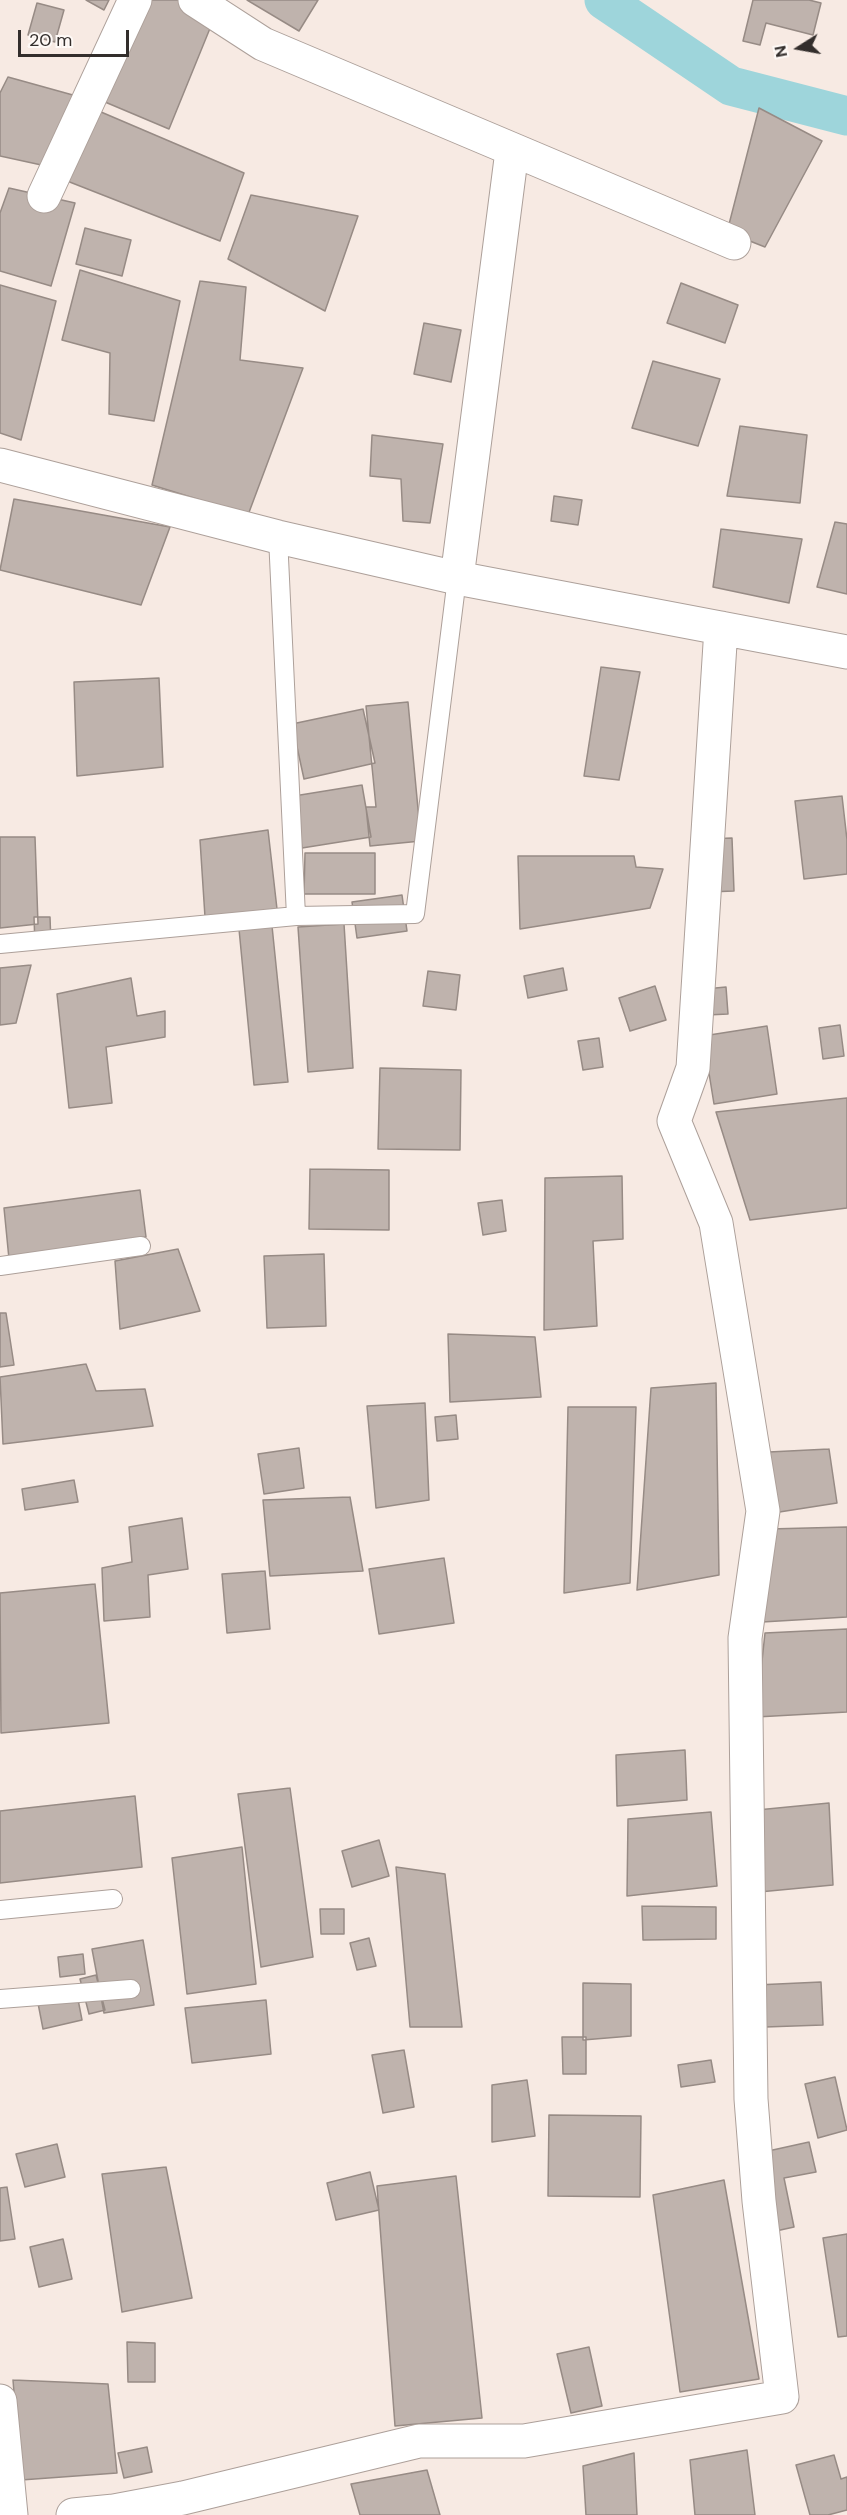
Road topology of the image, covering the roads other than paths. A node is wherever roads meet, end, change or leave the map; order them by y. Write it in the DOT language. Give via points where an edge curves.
graph roads {
  1 [pos="135,0"];
  2 [pos="195,0"];
  3 [pos="512,151"];
  4 [pos="44,196"];
  5 [pos="734,243"];
  6 [pos="0,465"];
  7 [pos="278,537"];
  8 [pos="457,578"];
  9 [pos="721,628"];
  10 [pos="847,652"];
  11 [pos="296,916"];
  12 [pos="0,944"];
  13 [pos="141,1246"];
  14 [pos="0,1266"];
  15 [pos="113,1899"];
  16 [pos="0,1910"];
  17 [pos="131,1989"];
  18 [pos="0,1999"];
  19 [pos="0,2401"];
  20 [pos="11,2515"];
  21 [pos="74,2515"];
  1 -- 4 [label="street"];
  2 -- 3 [label="street" via="263,44"];
  3 -- 5 [label="street"];
  3 -- 8 [label="street"];
  6 -- 7 [label="street"];
  7 -- 8 [label="street"];
  7 -- 11 [label="lane"];
  8 -- 9 [label="street"];
  8 -- 11 [label="lane" via="415,914"];
  9 -- 10 [label="street"];
  9 -- 21 [label="street" via="693,1068 674,1121 716,1223 763,1511 745,1638 751,2099 782,2397 524,2441 419,2441 183,2498"];
  11 -- 12 [label="lane"];
  13 -- 14 [label="lane"];
  15 -- 16 [label="lane"];
  17 -- 18 [label="lane"];
  19 -- 20 [label="street"];
}
